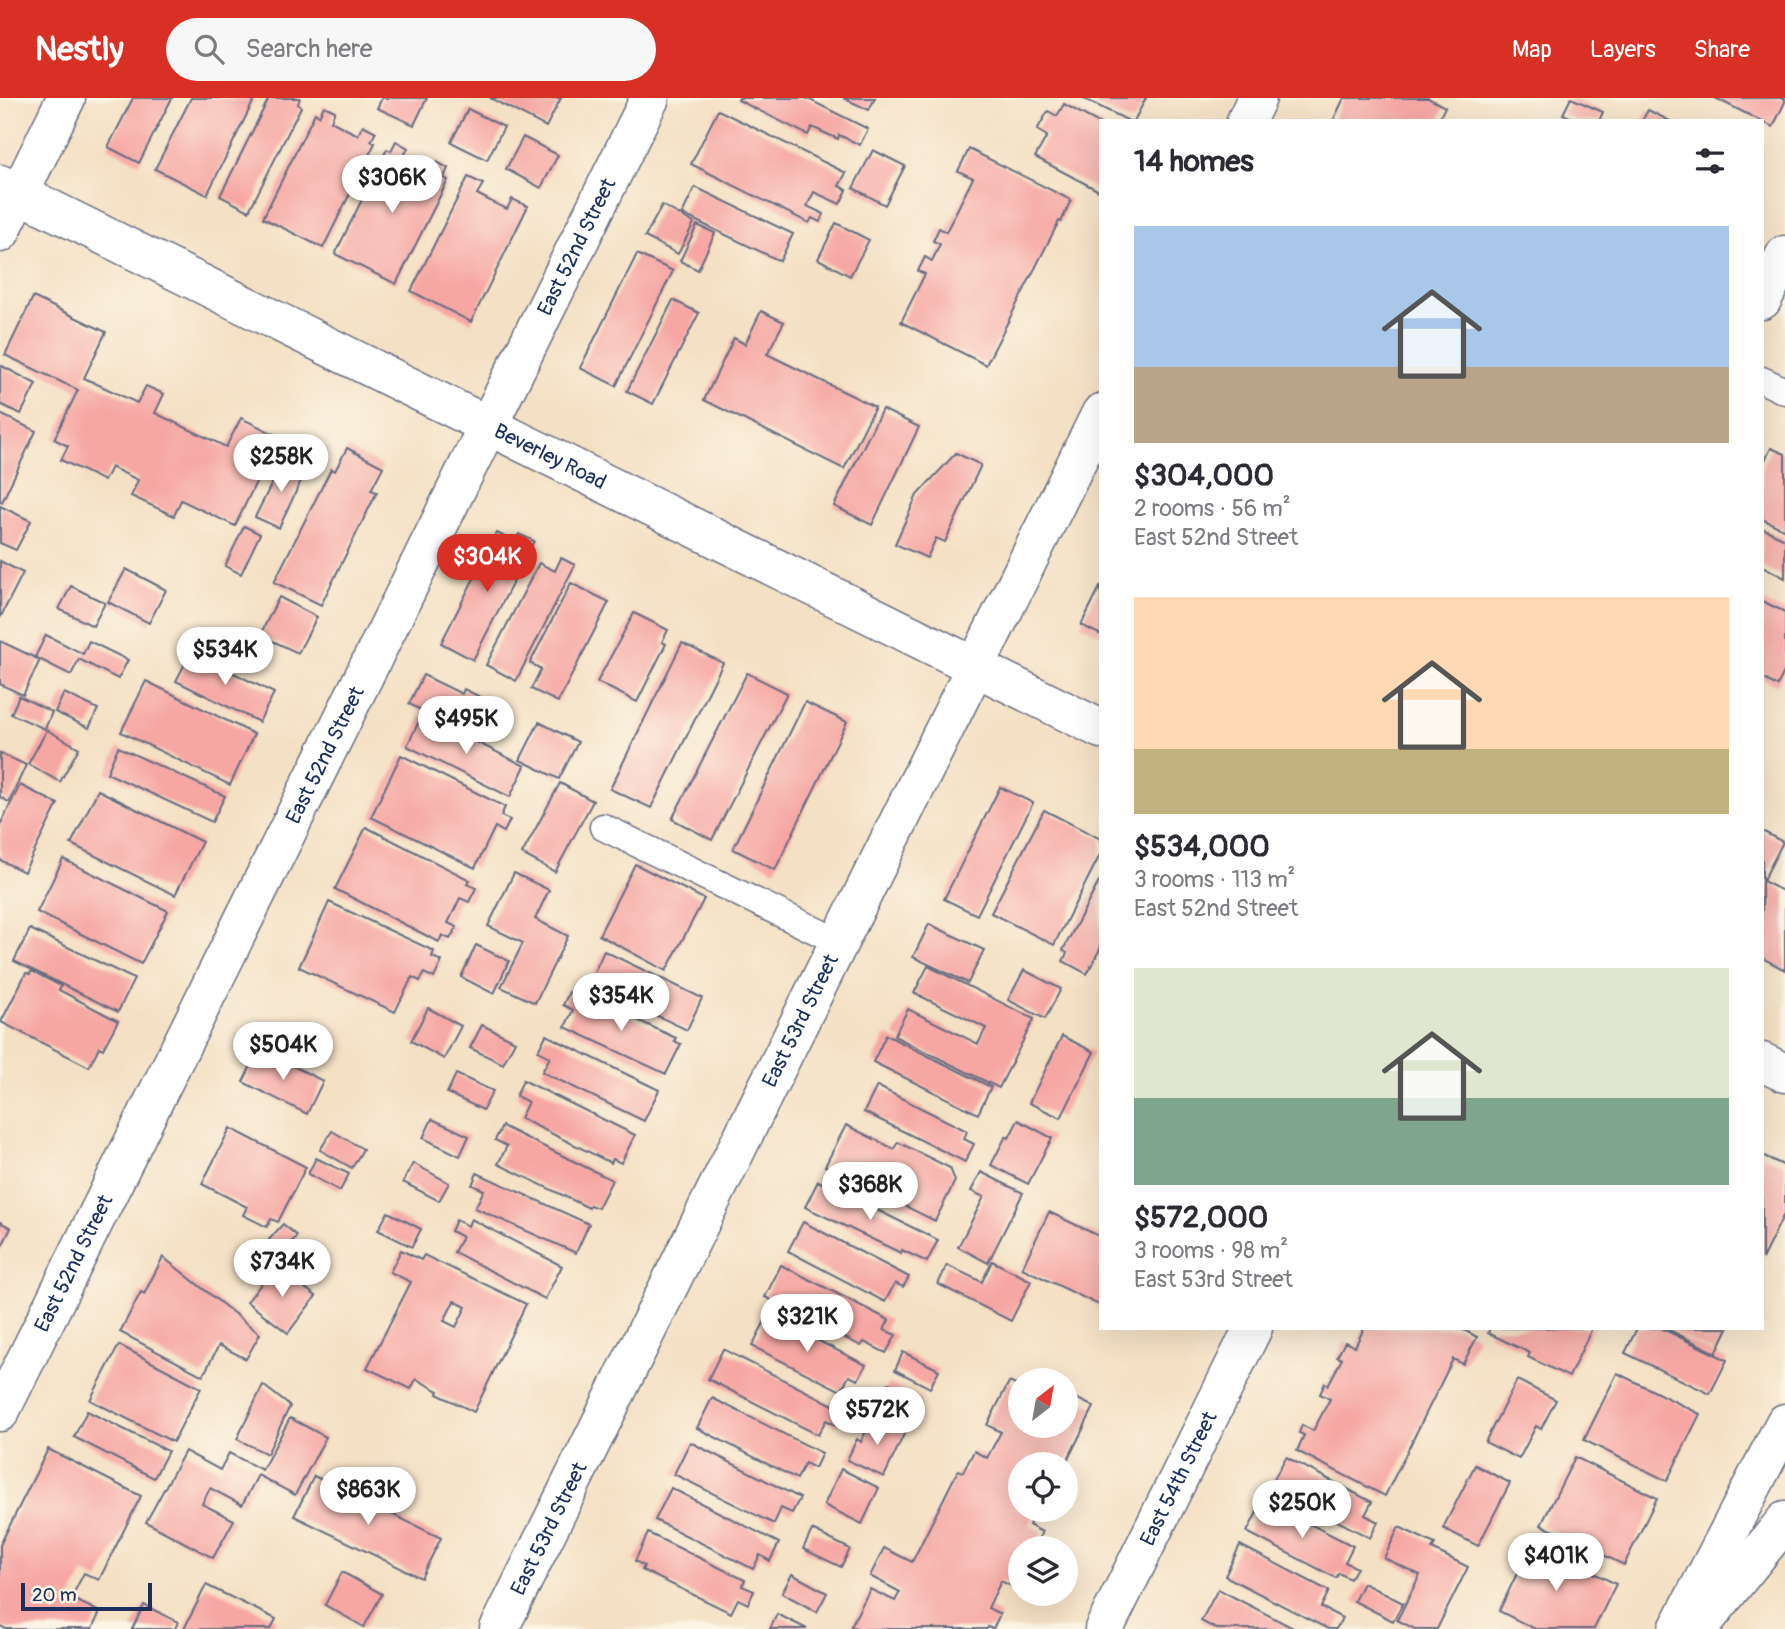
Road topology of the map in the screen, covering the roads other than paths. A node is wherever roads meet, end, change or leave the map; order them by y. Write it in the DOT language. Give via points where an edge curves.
graph roads {
  1 [pos="66,98"];
  2 [pos="650,98"];
  3 [pos="1257,98"];
  4 [pos="1246,119"];
  5 [pos="10,188"];
  6 [pos="0,233"];
  7 [pos="1785,255"];
  8 [pos="1764,296"];
  9 [pos="1764,381"];
  10 [pos="1785,391"];
  11 [pos="1099,417"];
  12 [pos="488,425"];
  13 [pos="976,667"];
  14 [pos="1099,728"];
  15 [pos="603,827"];
  16 [pos="839,942"];
  17 [pos="1764,1063"];
  18 [pos="1785,1073"];
  19 [pos="1252,1330"];
  20 [pos="0,1412"];
  21 [pos="1785,1423"];
  22 [pos="1785,1521"];
  23 [pos="499,1629"];
  24 [pos="1104,1629"];
  25 [pos="1678,1629"];
  26 [pos="1698,1629"];
  1 -- 5 [label="street"];
  2 -- 12 [label="street, East 52nd Street"];
  3 -- 4 [label="street"];
  5 -- 6 [label="street"];
  5 -- 12 [label="street, Beverley Road"];
  7 -- 8 [label="street"];
  9 -- 10 [label="lane"];
  11 -- 13 [label="street, East 53rd Street"];
  12 -- 13 [label="street, Beverley Road"];
  12 -- 20 [label="street, East 52nd Street"];
  13 -- 14 [label="street, Beverley Road"];
  13 -- 16 [label="street, East 53rd Street"];
  15 -- 16 [label="lane"];
  16 -- 23 [label="street, East 53rd Street"];
  17 -- 18 [label="street"];
  19 -- 24 [label="street, East 54th Street"];
  21 -- 25 [label="street"];
  22 -- 26 [label="street"];
}
